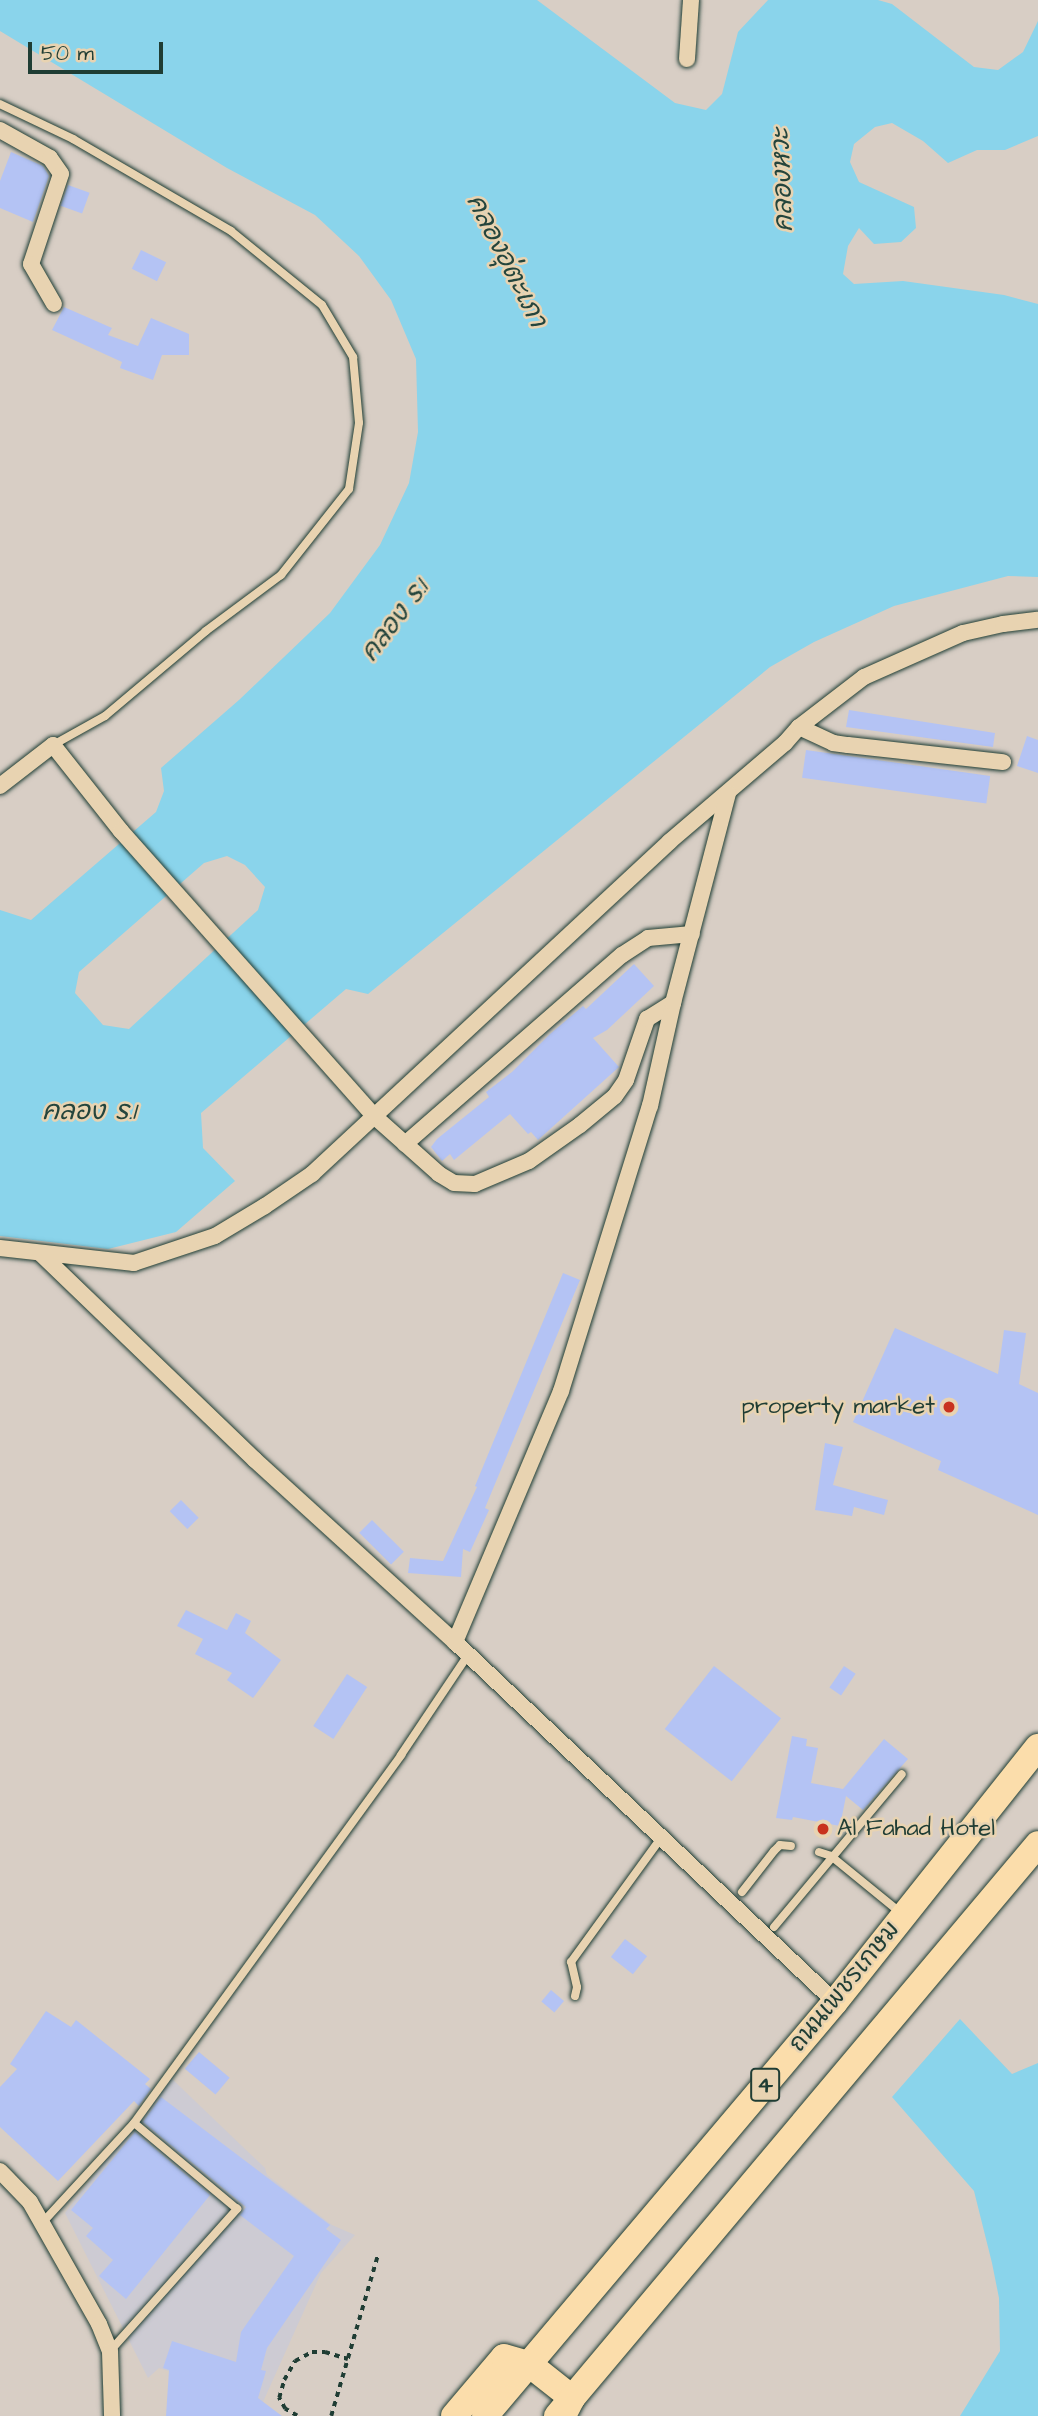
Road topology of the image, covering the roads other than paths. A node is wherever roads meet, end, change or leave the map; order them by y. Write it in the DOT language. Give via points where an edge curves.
graph roads {
  1 [pos="691,0"];
  2 [pos="687,59"];
  3 [pos="0,104"];
  4 [pos="0,130"];
  5 [pos="54,304"];
  6 [pos="1038,620"];
  7 [pos="799,727"];
  8 [pos="53,745"];
  9 [pos="1003,762"];
  10 [pos="0,786"];
  11 [pos="728,793"];
  12 [pos="692,934"];
  13 [pos="673,1003"];
  14 [pos="374,1116"];
  15 [pos="405,1144"];
  16 [pos="0,1248"];
  17 [pos="41,1254"];
  18 [pos="455,1642"];
  19 [pos="468,1655"];
  20 [pos="1038,1747"];
  21 [pos="902,1774"];
  22 [pos="661,1838"];
  23 [pos="1038,1844"];
  24 [pos="791,1846"];
  25 [pos="820,1852"];
  26 [pos="831,1856"];
  27 [pos="742,1892"];
  28 [pos="904,1915"];
  29 [pos="774,1927"];
  30 [pos="575,1996"];
  31 [pos="835,2002"];
  32 [pos="134,2123"];
  33 [pos="0,2171"];
  34 [pos="43,2222"];
  35 [pos="110,2351"];
  36 [pos="529,2364"];
  37 [pos="567,2412"];
  38 [pos="112,2416"];
  39 [pos="454,2416"];
  40 [pos="485,2416"];
  1 -- 2 [label="street"];
  3 -- 8 [label="lane" via="73,139 231,231 322,305 353,357 359,423 349,489 281,575 105,716"];
  4 -- 5 [label="street" via="50,158 61,174 31,264"];
  6 -- 7 [label="street" via="963,634 922,650 864,677"];
  7 -- 9 [label="street" via="848,746"];
  7 -- 11 [label="street"];
  8 -- 10 [label="street"];
  8 -- 14 [label="street" via="121,831"];
  11 -- 12 [label="street"];
  11 -- 14 [label="street" via="669,842"];
  12 -- 13 [label="street"];
  12 -- 15 [label="street" via="648,937 622,955"];
  13 -- 15 [label="street" via="646,1018 626,1080 615,1096 529,1161 475,1184 454,1183"];
  13 -- 18 [label="street" via="650,1106 561,1391"];
  14 -- 15 [label="street"];
  14 -- 17 [label="street" via="312,1174 215,1236 134,1263"];
  16 -- 17 [label="street"];
  17 -- 18 [label="street" via="255,1460"];
  18 -- 19 [label="street"];
  19 -- 22 [label="street"];
  19 -- 32 [label="lane" via="401,1755"];
  20 -- 28 [label="highway, ถนนเพชรเกษม / 4"];
  21 -- 26 [label="lane"];
  22 -- 30 [label="lane" via="571,1962"];
  22 -- 31 [label="street"];
  23 -- 37 [label="highway, 4"];
  24 -- 27 [label="lane" via="780,1844"];
  25 -- 26 [label="lane"];
  26 -- 28 [label="lane"];
  26 -- 29 [label="lane"];
  28 -- 31 [label="highway, ถนนเพชรเกษม / 4"];
  31 -- 36 [label="highway, ถนนเพชรเกษม / 4"];
  32 -- 34 [label="lane"];
  32 -- 35 [label="lane" via="237,2209"];
  33 -- 34 [label="street" via="16,2184"];
  34 -- 35 [label="street"];
  35 -- 38 [label="street"];
  36 -- 37 [label="highway"];
  36 -- 39 [label="highway" via="504,2357"];
  36 -- 40 [label="highway, ถนนเพชรเกษม / 4"];
}
